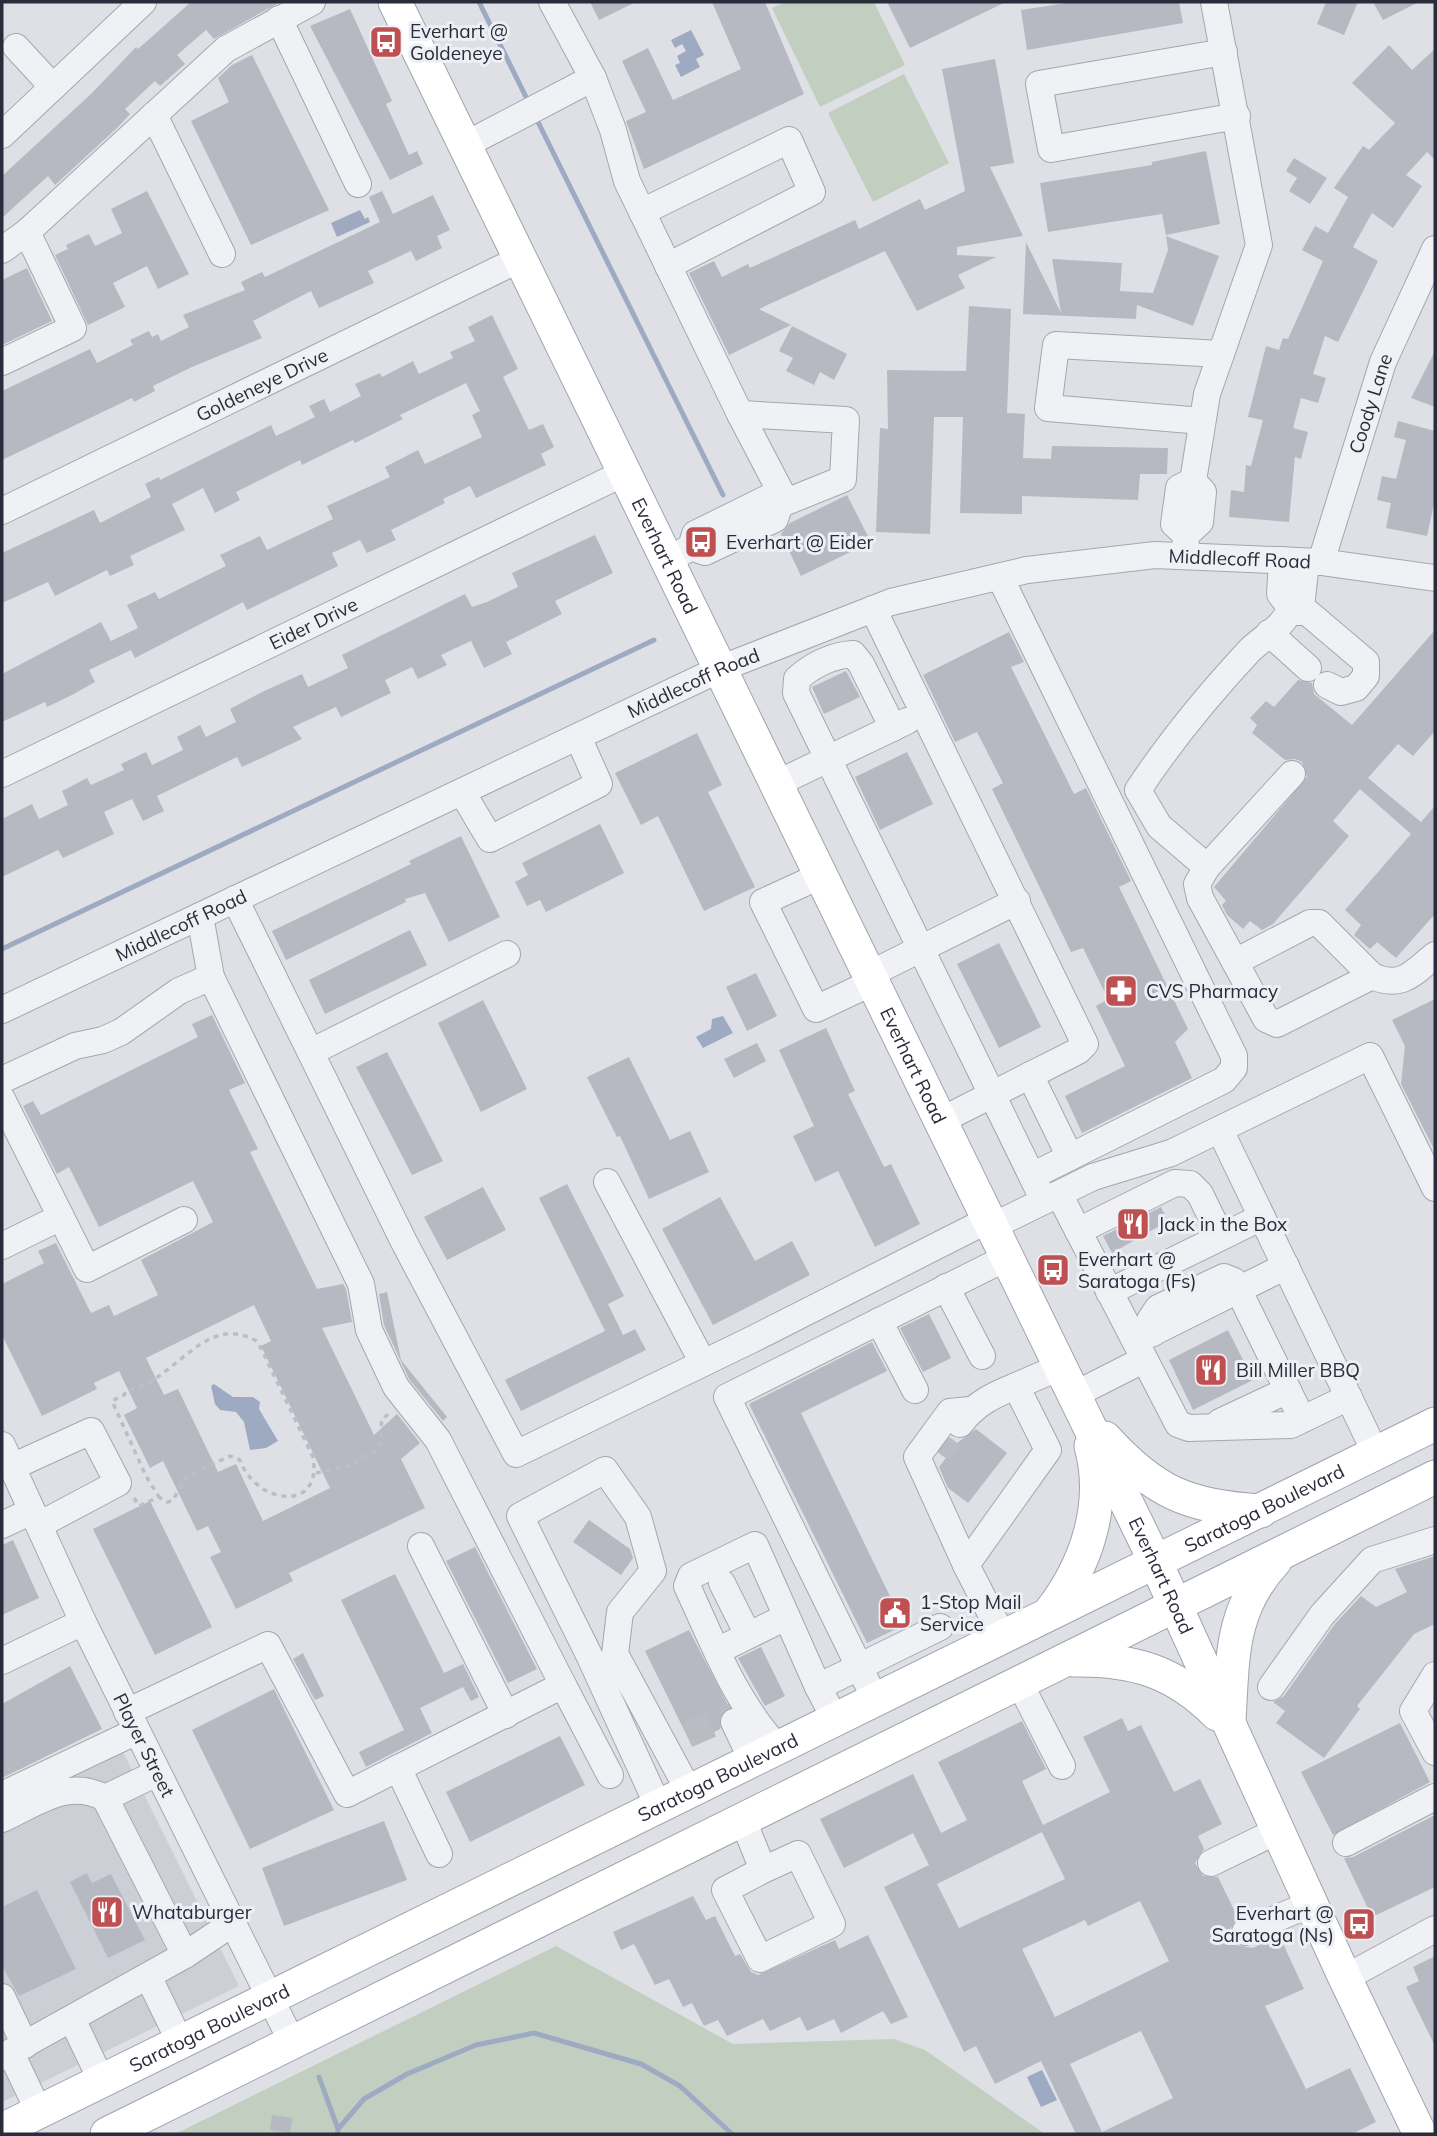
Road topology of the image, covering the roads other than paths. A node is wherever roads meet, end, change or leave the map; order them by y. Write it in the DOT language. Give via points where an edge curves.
graph roads {
  1 [pos="143,2"];
  2 [pos="312,2"];
  3 [pos="395,2"];
  4 [pos="552,2"];
  5 [pos="1214,2"];
  6 [pos="279,19"];
  7 [pos="16,47"];
  8 [pos="1224,52"];
  9 [pos="583,84"];
  10 [pos="53,87"];
  11 [pos="154,115"];
  12 [pos="1237,116"];
  13 [pos="2,135"];
  14 [pos="465,145"];
  15 [pos="358,184"];
  16 [pos="642,212"];
  17 [pos="27,232"];
  18 [pos="1435,249"];
  19 [pos="2,250"];
  20 [pos="222,254"];
  21 [pos="522,258"];
  22 [pos="668,266"];
  23 [pos="1221,354"];
  24 [pos="2,362"];
  25 [pos="740,414"];
  26 [pos="1202,421"];
  27 [pos="626,472"];
  28 [pos="783,503"];
  29 [pos="2,511"];
  30 [pos="1186,546"];
  31 [pos="680,553"];
  32 [pos="1303,561"];
  33 [pos="1000,576"];
  34 [pos="1435,578"];
  35 [pos="873,609"];
  36 [pos="1290,609"];
  37 [pos="1269,634"];
  38 [pos="722,668"];
  39 [pos="925,713"];
  40 [pos="892,729"];
  41 [pos="578,737"];
  42 [pos="830,758"];
  43 [pos="2,774"];
  44 [pos="1292,774"];
  45 [pos="778,783"];
  46 [pos="462,792"];
  47 [pos="1207,867"];
  48 [pos="822,875"];
  49 [pos="235,899"];
  50 [pos="1017,901"];
  51 [pos="200,916"];
  52 [pos="922,948"];
  53 [pos="507,954"];
  54 [pos="1435,955"];
  55 [pos="1235,961"];
  56 [pos="1371,976"];
  57 [pos="211,977"];
  58 [pos="871,978"];
  59 [pos="2,1010"];
  60 [pos="311,1052"];
  61 [pos="1030,1075"];
  62 [pos="2,1080"];
  63 [pos="992,1094"];
  64 [pos="2,1099"];
  65 [pos="940,1121"];
  66 [pos="1220,1130"];
  67 [pos="1070,1157"];
  68 [pos="1031,1176"];
  69 [pos="607,1182"];
  70 [pos="1435,1188"];
  71 [pos="1051,1198"];
  72 [pos="61,1217"];
  73 [pos="1262,1217"];
  74 [pos="184,1220"];
  75 [pos="990,1223"];
  76 [pos="1077,1231"];
  77 [pos="1221,1237"];
  78 [pos="2,1246"];
  79 [pos="1006,1258"];
  80 [pos="1286,1266"];
  81 [pos="946,1287"];
  82 [pos="1240,1290"];
  83 [pos="1109,1292"];
  84 [pos="879,1321"];
  85 [pos="1144,1345"];
  86 [pos="982,1356"];
  87 [pos="703,1363"];
  88 [pos="1016,1387"];
  89 [pos="915,1390"];
  90 [pos="1072,1390"];
  91 [pos="1288,1390"];
  92 [pos="1349,1396"];
  93 [pos="970,1410"];
  94 [pos="1303,1419"];
  95 [pos="1435,1424"];
  96 [pos="1209,1427"];
  97 [pos="1376,1454"];
  98 [pos="7,1456"];
  99 [pos="923,1474"];
  100 [pos="1435,1477"];
  101 [pos="1261,1511"];
  102 [pos="36,1518"];
  103 [pos="2,1525"];
  104 [pos="1435,1540"];
  105 [pos="421,1546"];
  106 [pos="1284,1552"];
  107 [pos="1156,1563"];
  108 [pos="966,1565"];
  109 [pos="722,1583"];
  110 [pos="1174,1607"];
  111 [pos="1048,1615"];
  112 [pos="786,1616"];
  113 [pos="83,1622"];
  114 [pos="940,1627"];
  115 [pos="748,1635"];
  116 [pos="1003,1637"];
  117 [pos="717,1651"];
  118 [pos="1067,1660"];
  119 [pos="2,1661"];
  120 [pos="860,1665"];
  121 [pos="1435,1675"];
  122 [pos="1019,1682"];
  123 [pos="563,1685"];
  124 [pos="818,1688"];
  125 [pos="1271,1688"];
  126 [pos="876,1701"];
  127 [pos="506,1715"];
  128 [pos="836,1721"];
  129 [pos="132,1722"];
  130 [pos="734,1722"];
  131 [pos="1229,1726"];
  132 [pos="1435,1752"];
  133 [pos="766,1755"];
  134 [pos="1062,1766"];
  135 [pos="398,1768"];
  136 [pos="156,1773"];
  137 [pos="610,1775"];
  138 [pos="690,1793"];
  139 [pos="2,1795"];
  140 [pos="1435,1797"];
  141 [pos="105,1798"];
  142 [pos="659,1808"];
  143 [pos="2,1819"];
  144 [pos="743,1820"];
  145 [pos="1277,1831"];
  146 [pos="1346,1843"];
  147 [pos="439,1854"];
  148 [pos="1211,1863"];
  149 [pos="763,1870"];
  150 [pos="1310,1903"];
  151 [pos="233,1923"];
  152 [pos="1435,1929"];
  153 [pos="1245,1932"];
  154 [pos="185,1955"];
  155 [pos="148,1976"];
  156 [pos="1345,1978"];
  157 [pos="2,1997"];
  158 [pos="271,2000"];
  159 [pos="72,2019"];
  160 [pos="181,2044"];
  161 [pos="293,2044"];
  162 [pos="13,2052"];
  163 [pos="102,2082"];
  164 [pos="39,2112"];
  165 [pos="2,2130"];
  166 [pos="107,2134"];
  167 [pos="1420,2134"];
  1 -- 10 [label="street"];
  2 -- 6 [label="street"];
  3 -- 14 [label="main road, Everhart Road"];
  4 -- 9 [label="street"];
  5 -- 8 [label="street"];
  6 -- 11 [label="street" via="226,49"];
  6 -- 15 [label="street"];
  7 -- 10 [label="street"];
  8 -- 12 [label="street"];
  8 -- 12 [label="street" via="1039,84 1051,149"];
  9 -- 14 [label="street"];
  9 -- 16 [label="street" via="613,130 627,181"];
  10 -- 13 [label="street"];
  11 -- 17 [label="street"];
  11 -- 20 [label="street"];
  12 -- 23 [label="street" via="1259,245"];
  14 -- 21 [label="main road, Everhart Road"];
  16 -- 22 [label="street"];
  16 -- 22 [label="street" via="789,140 813,192"];
  17 -- 19 [label="street"];
  17 -- 24 [label="street" via="73,328"];
  18 -- 32 [label="street, Coody Lane" via="1383,362"];
  21 -- 27 [label="main road, Everhart Road"];
  21 -- 29 [label="street, Goldeneye Drive"];
  22 -- 25 [label="street"];
  23 -- 26 [label="street"];
  23 -- 26 [label="street" via="1056,345 1048,408"];
  25 -- 28 [label="street"];
  25 -- 28 [label="street" via="846,420 843,479"];
  26 -- 30 [label="street" via="1193,481 1203,492 1200,522"];
  27 -- 31 [label="main road, Everhart Road"];
  27 -- 43 [label="street, Eider Drive"];
  28 -- 31 [label="street" via="775,519 705,552"];
  30 -- 32 [label="street, Middlecoff Road"];
  30 -- 33 [label="street, Middlecoff Road" via="1155,555"];
  31 -- 38 [label="main road, Everhart Road"];
  32 -- 34 [label="street, Middlecoff Road"];
  32 -- 36 [label="street, Coody Lane" via="1302,598"];
  33 -- 35 [label="street, Middlecoff Road"];
  33 -- 67 [label="street" via="1234,1056 1234,1068 1224,1080"];
  35 -- 38 [label="street, Middlecoff Road"];
  35 -- 39 [label="street"];
  36 -- 37 [label="street, Coody Lane"];
  36 -- 37 [label="street" via="1307,612 1366,662 1366,676 1356,688 1341,692"];
  37 -- 47 [label="street, Coody Lane" via="1169,743 1138,790 1159,826"];
  38 -- 41 [label="street, Middlecoff Road"];
  38 -- 45 [label="main road, Everhart Road"];
  39 -- 40 [label="street"];
  39 -- 50 [label="street"];
  40 -- 42 [label="street"];
  40 -- 42 [label="street" via="861,664 853,654 840,654 797,679 796,693"];
  41 -- 46 [label="street, Middlecoff Road"];
  41 -- 46 [label="street" via="599,784 489,839"];
  42 -- 45 [label="street"];
  42 -- 52 [label="street"];
  44 -- 47 [label="street"];
  45 -- 48 [label="main road, Everhart Road"];
  46 -- 49 [label="street, Middlecoff Road"];
  47 -- 55 [label="street" via="1197,884 1200,898"];
  48 -- 58 [label="main road, Everhart Road"];
  48 -- 58 [label="street" via="763,902 816,1009"];
  49 -- 51 [label="street, Middlecoff Road"];
  49 -- 60 [label="street"];
  50 -- 52 [label="street"];
  50 -- 61 [label="street" via="1085,1044"];
  51 -- 57 [label="street"];
  51 -- 59 [label="street, Middlecoff Road"];
  52 -- 58 [label="street"];
  52 -- 63 [label="street"];
  53 -- 60 [label="street"];
  54 -- 56 [label="street" via="1404,980 1389,984"];
  55 -- 56 [label="street" via="1310,923 1319,923"];
  55 -- 56 [label="street" via="1272,1024"];
  57 -- 62 [label="street" via="178,992 121,1032 75,1046"];
  57 -- 123 [label="street" via="361,1284 369,1330 405,1400 438,1440"];
  58 -- 65 [label="main road, Everhart Road"];
  60 -- 87 [label="street" via="516,1454"];
  61 -- 63 [label="street"];
  61 -- 67 [label="street"];
  63 -- 65 [label="street"];
  63 -- 68 [label="street"];
  64 -- 72 [label="street"];
  65 -- 75 [label="main road, Everhart Road"];
  66 -- 70 [label="street" via="1370,1056"];
  66 -- 71 [label="street"];
  66 -- 73 [label="street"];
  67 -- 68 [label="street"];
  68 -- 71 [label="street"];
  69 -- 87 [label="street"];
  71 -- 75 [label="street"];
  71 -- 76 [label="street"];
  72 -- 74 [label="street" via="87,1269"];
  72 -- 78 [label="street"];
  73 -- 77 [label="street"];
  73 -- 80 [label="street"];
  75 -- 79 [label="main road, Everhart Road"];
  75 -- 87 [label="street"];
  76 -- 77 [label="street" via="1175,1183 1190,1184 1200,1194"];
  76 -- 83 [label="street"];
  77 -- 83 [label="street"];
  79 -- 81 [label="street"];
  79 -- 90 [label="main road, Everhart Road"];
  80 -- 82 [label="street"];
  80 -- 92 [label="street"];
  81 -- 84 [label="street"];
  81 -- 86 [label="street"];
  82 -- 85 [label="street"];
  82 -- 91 [label="street"];
  83 -- 85 [label="street"];
  84 -- 89 [label="street"];
  84 -- 120 [label="street" via="727,1397"];
  85 -- 90 [label="street"];
  85 -- 96 [label="street" via="1178,1424"];
  88 -- 90 [label="street"];
  88 -- 93 [label="street"];
  88 -- 108 [label="street" via="1048,1450"];
  90 -- 101 [label="main road" via="1133,1466 1164,1491 1198,1503"];
  90 -- 107 [label="main road, Everhart Road"];
  90 -- 111 [label="main road" via="1093,1453 1095,1499 1090,1540 1073,1579"];
  91 -- 94 [label="street"];
  91 -- 96 [label="street"];
  92 -- 94 [label="street"];
  92 -- 97 [label="street"];
  93 -- 99 [label="street"];
  93 -- 99 [label="street" via="950,1412 916,1457"];
  94 -- 96 [label="street" via="1291,1425"];
  95 -- 97 [label="main road, Saratoga Boulevard"];
  97 -- 101 [label="main road, Saratoga Boulevard"];
  98 -- 102 [label="street, Player Street"];
  98 -- 102 [label="street" via="91,1431 118,1483"];
  99 -- 108 [label="street"];
  100 -- 106 [label="main road"];
  101 -- 107 [label="main road, Saratoga Boulevard"];
  102 -- 103 [label="street"];
  102 -- 113 [label="street, Player Street"];
  104 -- 125 [label="street" via="1372,1560 1322,1615"];
  105 -- 127 [label="street"];
  106 -- 110 [label="main road"];
  106 -- 131 [label="main road" via="1250,1594 1237,1624"];
  107 -- 110 [label="main road, Everhart Road"];
  107 -- 111 [label="main road, Saratoga Boulevard"];
  108 -- 116 [label="street"];
  109 -- 115 [label="street"];
  110 -- 118 [label="main road"];
  110 -- 131 [label="main road, Everhart Road"];
  111 -- 116 [label="main road, Saratoga Boulevard"];
  112 -- 115 [label="street"];
  112 -- 117 [label="street" via="755,1545 691,1576 687,1586"];
  112 -- 124 [label="street"];
  113 -- 119 [label="street"];
  113 -- 129 [label="street, Player Street"];
  114 -- 120 [label="street"];
  115 -- 117 [label="street"];
  116 -- 126 [label="main road, Saratoga Boulevard"];
  117 -- 133 [label="street"];
  118 -- 122 [label="main road"];
  118 -- 131 [label="main road" via="1111,1659 1152,1669 1187,1686"];
  120 -- 124 [label="street"];
  120 -- 126 [label="street"];
  121 -- 132 [label="street" via="1413,1711"];
  122 -- 134 [label="street"];
  122 -- 144 [label="main road"];
  123 -- 127 [label="street"];
  123 -- 137 [label="street"];
  124 -- 128 [label="street"];
  126 -- 128 [label="main road, Saratoga Boulevard"];
  127 -- 135 [label="street"];
  128 -- 133 [label="main road, Saratoga Boulevard"];
  129 -- 135 [label="street" via="268,1646 347,1794"];
  129 -- 136 [label="street, Player Street"];
  129 -- 139 [label="street"];
  130 -- 133 [label="street"];
  131 -- 145 [label="main road, Everhart Road"];
  133 -- 138 [label="main road, Saratoga Boulevard"];
  135 -- 147 [label="street"];
  136 -- 141 [label="street"];
  136 -- 151 [label="street, Player Street"];
  138 -- 142 [label="main road, Saratoga Boulevard"];
  138 -- 142 [label="street" via="676,1742 615,1654 620,1612 653,1571 638,1517 605,1470 520,1516"];
  140 -- 146 [label="street"];
  141 -- 143 [label="street" via="73,1788"];
  141 -- 154 [label="street"];
  142 -- 158 [label="main road, Saratoga Boulevard"];
  144 -- 149 [label="street"];
  144 -- 161 [label="main road"];
  145 -- 148 [label="street"];
  145 -- 150 [label="main road, Everhart Road"];
  150 -- 153 [label="street"];
  150 -- 156 [label="main road, Everhart Road"];
  151 -- 154 [label="street"];
  151 -- 158 [label="street, Player Street"];
  152 -- 156 [label="street"];
  154 -- 155 [label="street"];
  155 -- 159 [label="street"];
  155 -- 160 [label="street"];
  156 -- 167 [label="main road, Everhart Road"];
  157 -- 162 [label="street"];
  158 -- 160 [label="main road, Saratoga Boulevard"];
  158 -- 161 [label="street, Player Street"];
  159 -- 162 [label="street"];
  159 -- 163 [label="street"];
  160 -- 163 [label="main road, Saratoga Boulevard"];
  161 -- 166 [label="main road"];
  162 -- 164 [label="street"];
  163 -- 164 [label="main road, Saratoga Boulevard"];
  164 -- 165 [label="main road, Saratoga Boulevard"];
}
